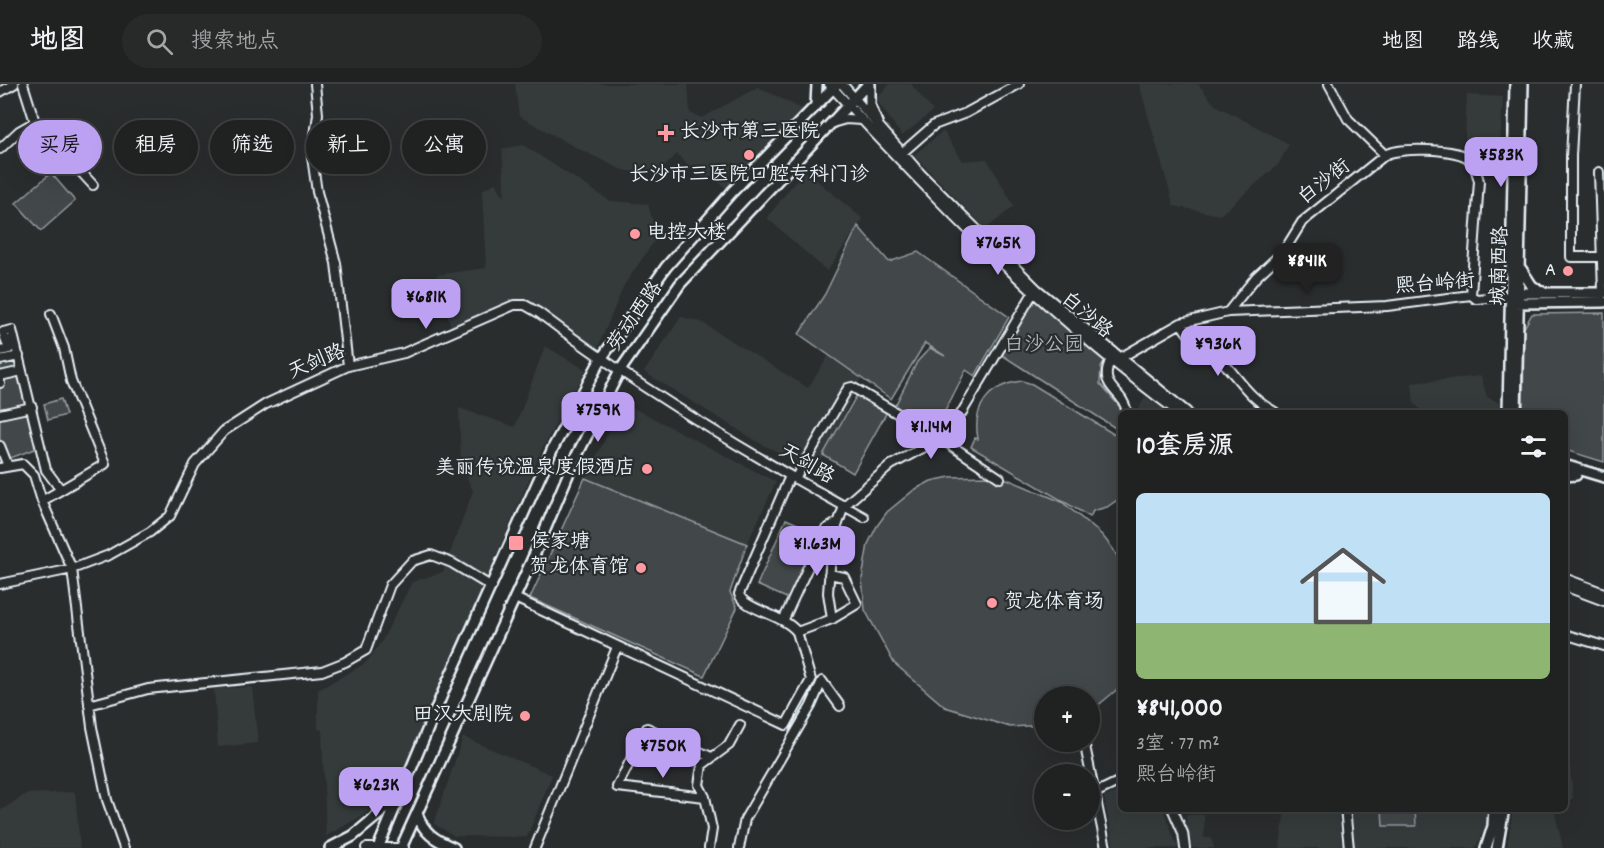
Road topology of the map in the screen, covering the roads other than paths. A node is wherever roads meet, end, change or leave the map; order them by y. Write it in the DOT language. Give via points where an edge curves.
graph roads {
  1 [pos="14,84"];
  2 [pos="23,84"];
  3 [pos="315,84"];
  4 [pos="817,84"];
  5 [pos="869,84"];
  6 [pos="1019,84"];
  7 [pos="1515,84"];
  8 [pos="1523,84"];
  9 [pos="1575,84"];
  10 [pos="835,85"];
  11 [pos="1331,87"];
  12 [pos="0,92"];
  13 [pos="855,99"];
  14 [pos="816,105"];
  15 [pos="847,107"];
  16 [pos="34,120"];
  17 [pos="861,120"];
  18 [pos="832,123"];
  19 [pos="877,123"];
  20 [pos="18,132"];
  21 [pos="0,148"];
  22 [pos="902,153"];
  23 [pos="1385,155"];
  24 [pos="1599,172"];
  25 [pos="83,174"];
  26 [pos="93,185"];
  27 [pos="1603,257"];
  28 [pos="1519,264"];
  29 [pos="1033,293"];
  30 [pos="1604,293"];
  31 [pos="1546,294"];
  32 [pos="1471,295"];
  33 [pos="1514,298"];
  34 [pos="1604,302"];
  35 [pos="1539,303"];
  36 [pos="1228,312"];
  37 [pos="51,314"];
  38 [pos="1181,323"];
  39 [pos="1517,330"];
  40 [pos="0,351"];
  41 [pos="18,356"];
  42 [pos="1116,358"];
  43 [pos="601,359"];
  44 [pos="0,360"];
  45 [pos="348,366"];
  46 [pos="22,370"];
  47 [pos="619,372"];
  48 [pos="0,376"];
  49 [pos="32,407"];
  50 [pos="1127,410"];
  51 [pos="1176,410"];
  52 [pos="1184,410"];
  53 [pos="1271,410"];
  54 [pos="1508,410"];
  55 [pos="1516,410"];
  56 [pos="0,414"];
  57 [pos="943,440"];
  58 [pos="0,446"];
  59 [pos="1568,466"];
  60 [pos="4,467"];
  61 [pos="1568,474"];
  62 [pos="1604,477"];
  63 [pos="792,478"];
  64 [pos="1000,478"];
  65 [pos="1604,484"];
  66 [pos="61,490"];
  67 [pos="42,501"];
  68 [pos="844,506"];
  69 [pos="864,517"];
  70 [pos="838,522"];
  71 [pos="72,568"];
  72 [pos="829,574"];
  73 [pos="1568,580"];
  74 [pos="0,584"];
  75 [pos="492,587"];
  76 [pos="1568,588"];
  77 [pos="1604,593"];
  78 [pos="514,598"];
  79 [pos="1604,601"];
  80 [pos="784,619"];
  81 [pos="831,619"];
  82 [pos="797,632"];
  83 [pos="1568,635"];
  84 [pos="1604,646"];
  85 [pos="617,648"];
  86 [pos="89,705"];
  87 [pos="840,706"];
  88 [pos="740,725"];
  89 [pos="711,757"];
  90 [pos="1118,782"];
  91 [pos="1100,791"];
  92 [pos="705,797"];
  93 [pos="398,799"];
  94 [pos="1174,812"];
  95 [pos="1345,812"];
  96 [pos="1494,812"];
  97 [pos="1503,812"];
  98 [pos="417,813"];
  99 [pos="1100,818"];
  100 [pos="124,848"];
  101 [pos="330,848"];
  102 [pos="366,848"];
  103 [pos="378,848"];
  104 [pos="402,848"];
  105 [pos="454,848"];
  106 [pos="535,848"];
  107 [pos="709,848"];
  108 [pos="739,848"];
  109 [pos="1106,848"];
  110 [pos="1185,848"];
  111 [pos="1349,848"];
  112 [pos="1486,848"];
  113 [pos="1497,848"];
  1 -- 12 [label="street"];
  2 -- 16 [label="street"];
  3 -- 45 [label="street" via="318,114 312,157 336,262"];
  4 -- 14 [label="main road"];
  5 -- 13 [label="main road, 劳动西路"];
  5 -- 19 [label="main road" via="870,105"];
  6 -- 22 [label="street" via="966,113 934,125"];
  7 -- 33 [label="main road, 城南西路"];
  8 -- 28 [label="main road, 城南西路"];
  9 -- 27 [label="street" via="1571,257"];
  10 -- 13 [label="street, 白沙路"];
  10 -- 14 [label="main road, 劳动西路"];
  10 -- 15 [label="street, 白沙路"];
  11 -- 23 [label="street" via="1348,119"];
  13 -- 15 [label="main road, 劳动西路"];
  13 -- 19 [label="street, 白沙路"];
  14 -- 43 [label="main road, 劳动西路" via="666,267"];
  15 -- 17 [label="street, 白沙路"];
  15 -- 18 [label="main road, 劳动西路"];
  17 -- 18 [label="street"];
  17 -- 29 [label="street, 白沙路"];
  18 -- 47 [label="main road, 劳动西路" via="680,284"];
  19 -- 22 [label="street, 白沙路"];
  20 -- 21 [label="street"];
  22 -- 42 [label="street, 白沙路" via="1037,289"];
  23 -- 32 [label="street" via="1401,149 1459,153 1470,159 1479,181"];
  23 -- 36 [label="street, 白沙街" via="1302,222 1284,251 1256,277"];
  24 -- 27 [label="street"];
  25 -- 26 [label="street"];
  27 -- 30 [label="street"];
  28 -- 31 [label="main road" via="1527,281"];
  28 -- 33 [label="main road, 城南西路"];
  29 -- 42 [label="street, 白沙路"];
  29 -- 57 [label="street"];
  30 -- 31 [label="main road"];
  31 -- 33 [label="main road"];
  32 -- 33 [label="street, 熙台岭街"];
  32 -- 36 [label="street, 熙台岭街" via="1387,306"];
  33 -- 35 [label="main road"];
  33 -- 39 [label="main road, 城南西路"];
  33 -- 54 [label="main road, 城南西路"];
  34 -- 35 [label="main road"];
  35 -- 39 [label="main road" via="1522,315"];
  36 -- 38 [label="street, 熙台岭街"];
  37 -- 66 [label="street" via="71,381 105,464"];
  38 -- 42 [label="street, 熙台岭街"];
  38 -- 53 [label="street" via="1189,338 1214,353 1257,403"];
  39 -- 55 [label="main road, 城南西路"];
  40 -- 41 [label="street" via="9,349 10,340"];
  41 -- 44 [label="street"];
  41 -- 46 [label="street"];
  42 -- 50 [label="street" via="1105,370 1106,381"];
  42 -- 51 [label="street, 白沙路"];
  42 -- 52 [label="street, 白沙路"];
  43 -- 45 [label="street, 天剑路" via="539,313 514,304 404,352"];
  43 -- 47 [label="street, 天剑路"];
  43 -- 75 [label="main road, 劳动西路" via="553,448"];
  45 -- 71 [label="street, 天剑路" via="266,404 224,430 195,464 170,516 109,555"];
  46 -- 48 [label="street"];
  46 -- 49 [label="street"];
  47 -- 63 [label="street, 天剑路"];
  47 -- 78 [label="main road, 劳动西路" via="573,463"];
  49 -- 56 [label="street"];
  49 -- 66 [label="street" via="46,470"];
  57 -- 63 [label="street" via="848,388"];
  57 -- 64 [label="street"];
  57 -- 68 [label="street" via="891,465"];
  58 -- 60 [label="street"];
  59 -- 62 [label="main road"];
  60 -- 67 [label="street" via="23,464 34,475"];
  61 -- 65 [label="main road"];
  63 -- 68 [label="street, 天剑路"];
  63 -- 80 [label="street" via="739,594 745,603"];
  66 -- 67 [label="street"];
  67 -- 71 [label="street"];
  68 -- 69 [label="street, 天剑路"];
  68 -- 70 [label="street"];
  70 -- 72 [label="street"];
  70 -- 80 [label="street" via="825,530"];
  71 -- 74 [label="street, 天剑路"];
  71 -- 86 [label="street"];
  72 -- 81 [label="street"];
  72 -- 81 [label="street" via="844,577 856,604"];
  73 -- 77 [label="street"];
  75 -- 86 [label="street" via="431,555 412,561 390,585 366,650 345,662 322,671 148,689"];
  75 -- 93 [label="main road, 劳动西路"];
  76 -- 79 [label="street"];
  78 -- 85 [label="street"];
  78 -- 98 [label="main road, 劳动西路"];
  80 -- 82 [label="street"];
  81 -- 82 [label="street"];
  82 -- 85 [label="street" via="811,680 786,725"];
  83 -- 84 [label="street"];
  85 -- 106 [label="street"];
  86 -- 100 [label="street" via="107,800"];
  87 -- 108 [label="street" via="822,681 745,819"];
  88 -- 89 [label="street" via="729,745"];
  89 -- 92 [label="street" via="702,765 699,785"];
  89 -- 92 [label="street" via="647,728 617,787"];
  90 -- 91 [label="street"];
  92 -- 107 [label="street" via="712,829"];
  93 -- 101 [label="main road" via="353,836"];
  93 -- 103 [label="main road, 劳动西路"];
  94 -- 110 [label="street"];
  95 -- 111 [label="street"];
  96 -- 112 [label="main road"];
  97 -- 113 [label="main road"];
  98 -- 104 [label="main road, 劳动西路"];
  98 -- 105 [label="main road" via="422,828 438,842"];
  99 -- 109 [label="street"];
  102 -- 103 [label="street"];
  103 -- 104 [label="street"];
}
